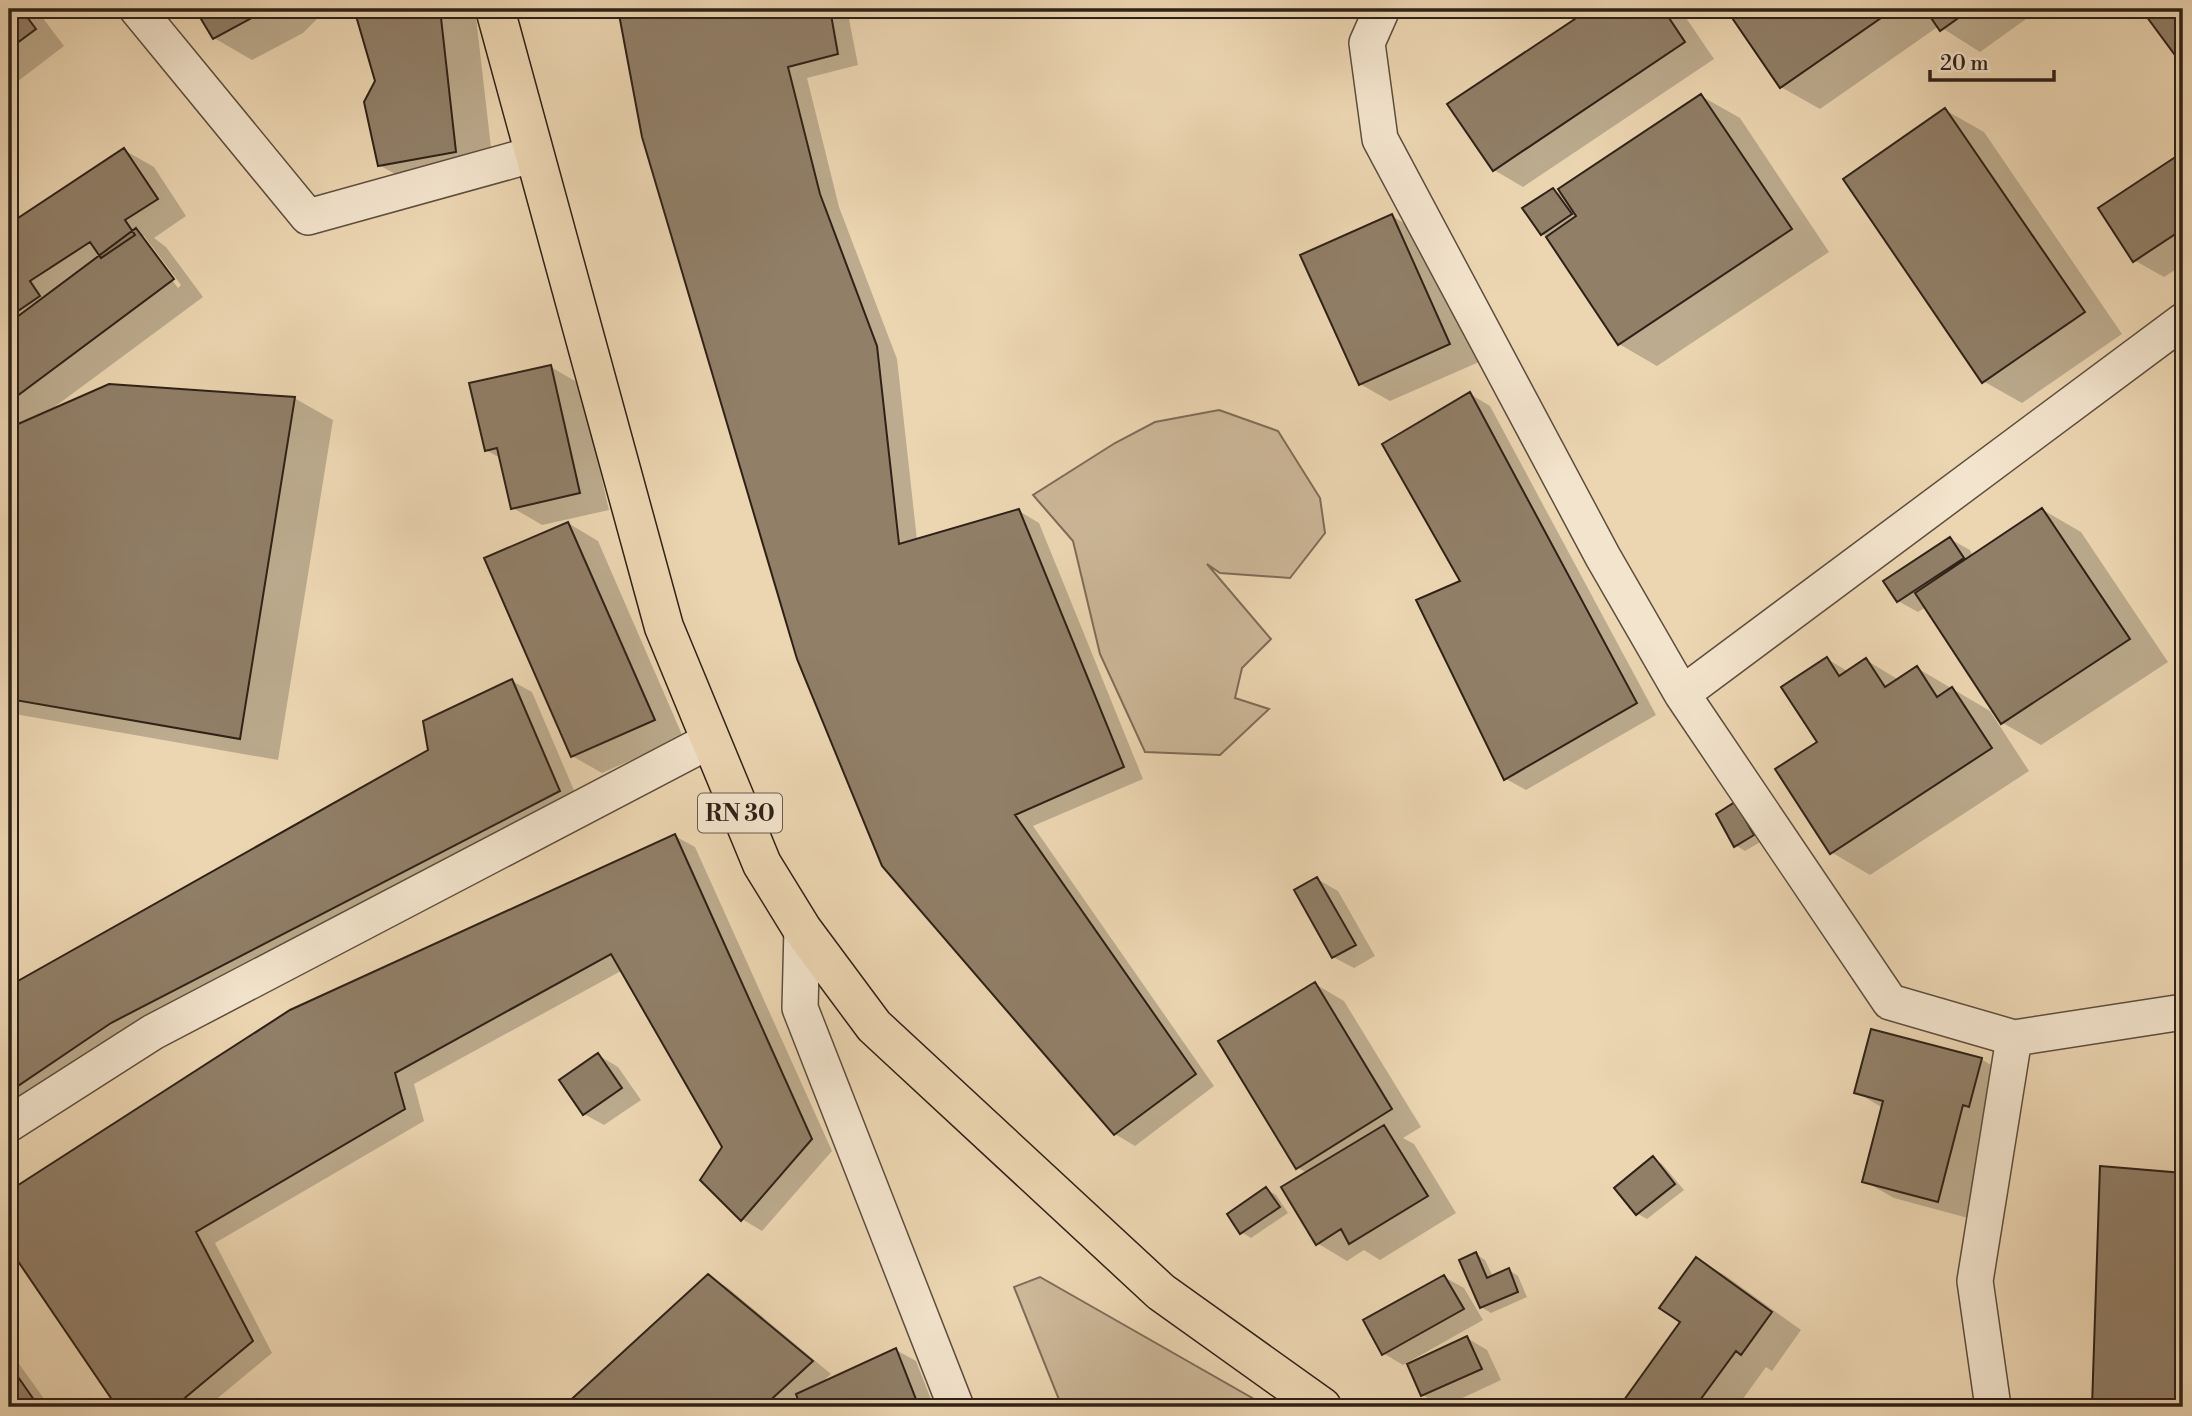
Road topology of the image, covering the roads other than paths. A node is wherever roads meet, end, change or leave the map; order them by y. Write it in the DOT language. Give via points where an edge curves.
graph roads {
  1 [pos="136,9"];
  2 [pos="495,9"];
  3 [pos="1382,9"];
  4 [pos="535,154"];
  5 [pos="2183,321"];
  6 [pos="1682,694"];
  7 [pos="709,741"];
  8 [pos="802,929"];
  9 [pos="2183,1012"];
  10 [pos="2014,1038"];
  11 [pos="9,1124"];
  12 [pos="956,1407"];
  13 [pos="1322,1407"];
  14 [pos="1993,1407"];
  1 -- 4 [label="street" via="308,217"];
  2 -- 4 [label="main road, RN 30"];
  3 -- 6 [label="street" via="1367,43 1380,139"];
  4 -- 7 [label="main road, RN 30" via="664,627"];
  5 -- 6 [label="street"];
  6 -- 10 [label="street" via="1891,1002"];
  7 -- 8 [label="main road, RN 30" via="762,864"];
  7 -- 11 [label="street" via="153,1032"];
  8 -- 12 [label="street" via="800,1009"];
  8 -- 13 [label="main road, RN 30" via="874,1026 1161,1293"];
  9 -- 10 [label="street"];
  10 -- 14 [label="street" via="1975,1281"];
}
